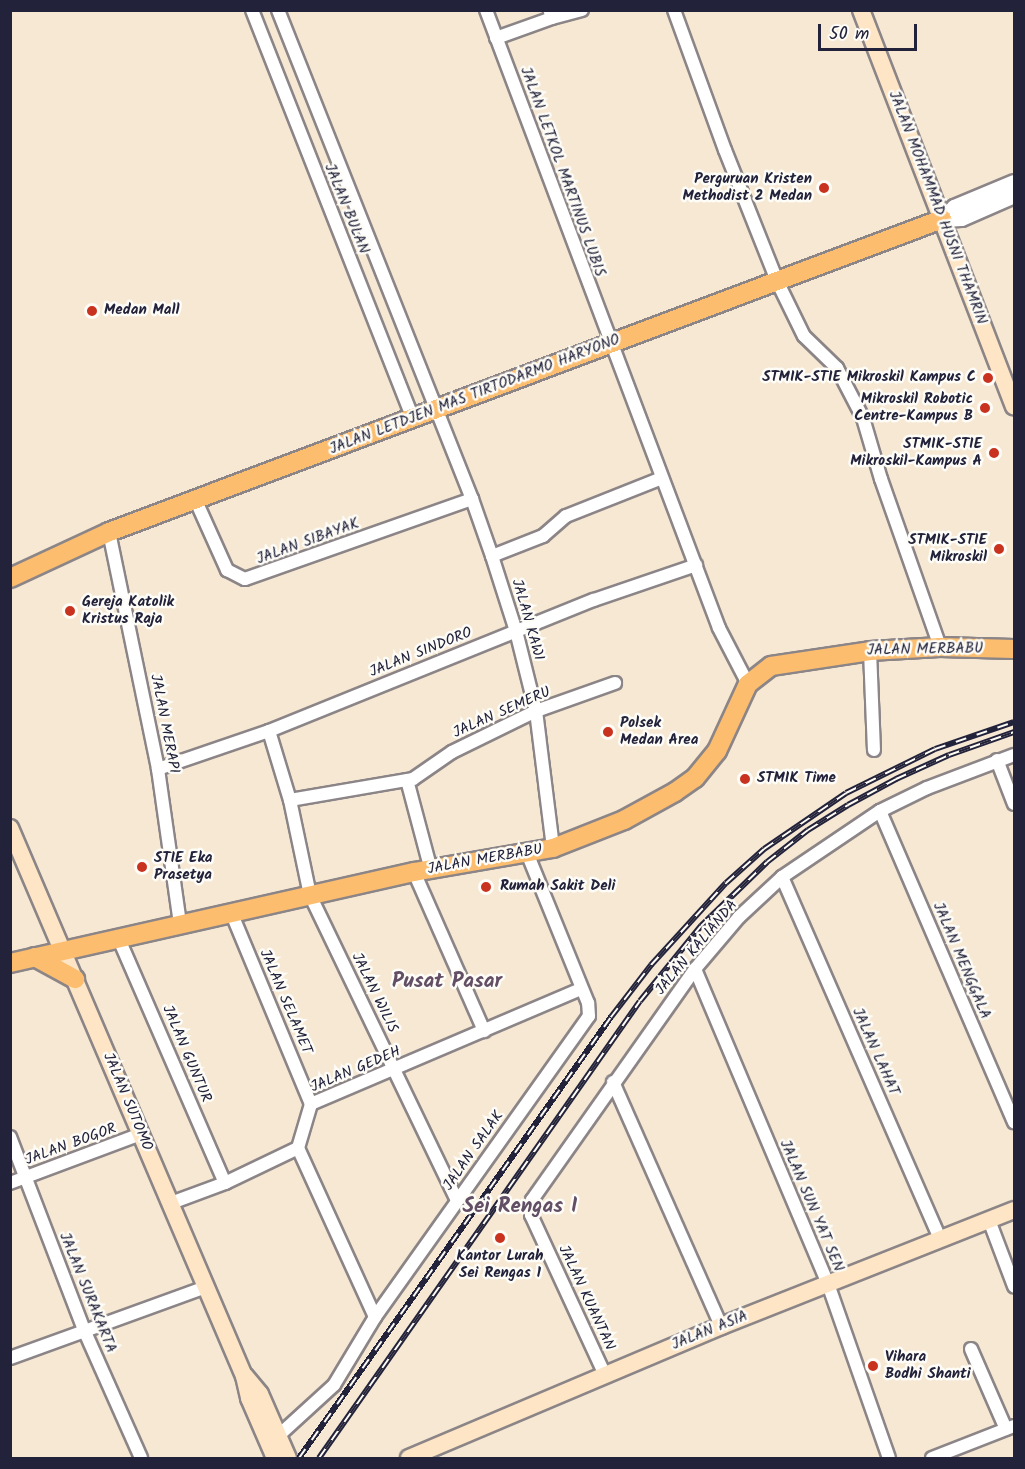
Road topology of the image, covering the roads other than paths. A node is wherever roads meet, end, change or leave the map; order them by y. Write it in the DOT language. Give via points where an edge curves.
graph roads {
  1 [pos="252,10"];
  2 [pos="278,10"];
  3 [pos="486,10"];
  4 [pos="582,10"];
  5 [pos="674,10"];
  6 [pos="861,10"];
  7 [pos="551,14"];
  8 [pos="496,38"];
  9 [pos="1014,182"];
  10 [pos="1014,195"];
  11 [pos="942,219"];
  12 [pos="777,281"];
  13 [pos="609,344"];
  14 [pos="1014,405"];
  15 [pos="435,410"];
  16 [pos="413,418"];
  17 [pos="662,478"];
  18 [pos="472,499"];
  19 [pos="196,501"];
  20 [pos="109,532"];
  21 [pos="492,556"];
  22 [pos="696,565"];
  23 [pos="10,578"];
  24 [pos="516,631"];
  25 [pos="940,647"];
  26 [pos="1014,650"];
  27 [pos="870,651"];
  28 [pos="615,683"];
  29 [pos="748,684"];
  30 [pos="536,711"];
  31 [pos="269,731"];
  32 [pos="874,750"];
  33 [pos="1014,755"];
  34 [pos="997,760"];
  35 [pos="158,769"];
  36 [pos="407,780"];
  37 [pos="290,800"];
  38 [pos="1014,804"];
  39 [pos="880,811"];
  40 [pos="10,828"];
  41 [pos="553,848"];
  42 [pos="528,855"];
  43 [pos="422,871"];
  44 [pos="782,877"];
  45 [pos="310,895"];
  46 [pos="231,912"];
  47 [pos="180,924"];
  48 [pos="118,937"];
  49 [pos="62,949"];
  50 [pos="35,957"];
  51 [pos="10,963"];
  52 [pos="695,969"];
  53 [pos="75,979"];
  54 [pos="581,989"];
  55 [pos="484,1031"];
  56 [pos="394,1070"];
  57 [pos="613,1082"];
  58 [pos="311,1104"];
  59 [pos="1014,1122"];
  60 [pos="141,1134"];
  61 [pos="10,1137"];
  62 [pos="298,1148"];
  63 [pos="25,1178"];
  64 [pos="10,1183"];
  65 [pos="225,1183"];
  66 [pos="532,1200"];
  67 [pos="457,1202"];
  68 [pos="171,1203"];
  69 [pos="1014,1210"];
  70 [pos="989,1220"];
  71 [pos="940,1238"];
  72 [pos="828,1284"];
  73 [pos="1014,1286"];
  74 [pos="206,1287"];
  75 [pos="375,1317"];
  76 [pos="721,1326"];
  77 [pos="85,1332"];
  78 [pos="971,1349"];
  79 [pos="10,1358"];
  80 [pos="605,1375"];
  81 [pos="1010,1427"];
  82 [pos="277,1453"];
  83 [pos="141,1458"];
  84 [pos="409,1458"];
  85 [pos="889,1458"];
  86 [pos="932,1458"];
  1 -- 16 [label="street, JALAN BULAN"];
  2 -- 15 [label="street, JALAN BULAN"];
  3 -- 8 [label="street, JALAN LETKOL MARTINUS LUBIS"];
  4 -- 7 [label="street"];
  5 -- 12 [label="street"];
  6 -- 11 [label="main road, JALAN MOHAMMAD HUSNI THAMRIN"];
  7 -- 8 [label="street"];
  8 -- 13 [label="street, JALAN LETKOL MARTINUS LUBIS"];
  9 -- 11 [label="street" via="954,207"];
  10 -- 11 [label="street" via="961,218"];
  11 -- 12 [label="main road, JALAN LETDJEN MAS TIRTODARMO HARYONO"];
  11 -- 14 [label="main road, JALAN MOHAMMAD HUSNI THAMRIN"];
  12 -- 13 [label="main road, JALAN LETDJEN MAS TIRTODARMO HARYONO"];
  12 -- 25 [label="street" via="808,341 837,368 854,396"];
  13 -- 15 [label="main road, JALAN LETDJEN MAS TIRTODARMO HARYONO"];
  13 -- 17 [label="street, JALAN LETKOL MARTINUS LUBIS"];
  15 -- 16 [label="main road, JALAN LETDJEN MAS TIRTODARMO HARYONO"];
  15 -- 18 [label="street, JALAN KAWI"];
  16 -- 19 [label="main road, JALAN LETDJEN MAS TIRTODARMO HARYONO"];
  17 -- 21 [label="street" via="561,519 543,536"];
  17 -- 22 [label="street, JALAN LETKOL MARTINUS LUBIS"];
  18 -- 19 [label="street, JALAN SIBAYAK" via="245,579 227,570"];
  18 -- 21 [label="street, JALAN KAWI"];
  19 -- 20 [label="main road, JALAN LETDJEN MAS TIRTODARMO HARYONO"];
  20 -- 23 [label="main road, JALAN LETDJEN MAS TIRTODARMO HARYONO"];
  20 -- 35 [label="street, JALAN MERAPI"];
  21 -- 24 [label="street, JALAN KAWI"];
  22 -- 24 [label="street, JALAN SINDORO"];
  22 -- 29 [label="street, JALAN LETKOL MARTINUS LUBIS" via="719,628"];
  24 -- 30 [label="street, JALAN KAWI"];
  24 -- 31 [label="street, JALAN SINDORO"];
  25 -- 26 [label="main road, JALAN MERBABU"];
  25 -- 27 [label="main road, JALAN MERBABU"];
  27 -- 29 [label="main road, JALAN MERBABU" via="784,663 761,672"];
  27 -- 32 [label="street"];
  28 -- 30 [label="street, JALAN SEMERU"];
  29 -- 41 [label="main road, JALAN MERBABU" via="717,751 695,778 624,820"];
  30 -- 36 [label="street, JALAN SEMERU" via="452,752 429,770"];
  30 -- 41 [label="street, JALAN KAWI"];
  31 -- 35 [label="street, JALAN SINDORO"];
  31 -- 37 [label="street, JALAN WILIS"];
  33 -- 34 [label="street, JALAN KALIANDA"];
  34 -- 38 [label="street"];
  34 -- 39 [label="street, JALAN KALIANDA"];
  35 -- 47 [label="street, JALAN MERAPI"];
  36 -- 37 [label="street, JALAN SEMERU"];
  36 -- 43 [label="street"];
  37 -- 45 [label="street, JALAN WILIS"];
  39 -- 44 [label="street, JALAN KALIANDA"];
  39 -- 59 [label="street, JALAN MENGGALA"];
  40 -- 49 [label="main road, JALAN SUTOMO"];
  41 -- 42 [label="main road, JALAN MERBABU"];
  42 -- 43 [label="main road, JALAN MERBABU"];
  42 -- 54 [label="street, JALAN SALAK"];
  43 -- 45 [label="main road, JALAN MERBABU"];
  43 -- 55 [label="street"];
  44 -- 52 [label="street, JALAN KALIANDA" via="739,917"];
  44 -- 71 [label="street, JALAN LAHAT"];
  45 -- 46 [label="main road, JALAN MERBABU"];
  45 -- 56 [label="street, JALAN WILIS"];
  46 -- 47 [label="main road, JALAN MERBABU"];
  46 -- 58 [label="street, JALAN SELAMET"];
  47 -- 48 [label="main road, JALAN MERBABU"];
  48 -- 49 [label="main road, JALAN MERBABU"];
  48 -- 65 [label="street, JALAN GUNTUR"];
  49 -- 50 [label="main road, JALAN MERBABU"];
  49 -- 53 [label="main road, JALAN SUTOMO"];
  50 -- 51 [label="main road, JALAN MERBABU"];
  50 -- 53 [label="main road"];
  52 -- 57 [label="street, JALAN KALIANDA"];
  52 -- 72 [label="street, JALAN SUN YAT SEN"];
  53 -- 60 [label="main road, JALAN SUTOMO"];
  54 -- 55 [label="street, JALAN GEDEH"];
  54 -- 67 [label="street, JALAN SALAK" via="589,1016"];
  55 -- 56 [label="street, JALAN GEDEH"];
  56 -- 58 [label="street, JALAN GEDEH"];
  56 -- 67 [label="street, JALAN WILIS"];
  57 -- 66 [label="street, JALAN KALIANDA"];
  57 -- 76 [label="street"];
  58 -- 62 [label="street, JALAN GEDEH"];
  60 -- 63 [label="street, JALAN BOGOR"];
  60 -- 68 [label="main road, JALAN SUTOMO"];
  61 -- 63 [label="street, JALAN SURAKARTA"];
  62 -- 65 [label="street"];
  62 -- 75 [label="street"];
  63 -- 64 [label="street, JALAN BOGOR"];
  63 -- 77 [label="street, JALAN SURAKARTA"];
  65 -- 68 [label="street"];
  66 -- 80 [label="street, JALAN KUANTAN" via="531,1215"];
  67 -- 75 [label="street, JALAN SALAK"];
  68 -- 74 [label="main road, JALAN SUTOMO"];
  69 -- 70 [label="main road, JALAN ASIA"];
  70 -- 71 [label="main road, JALAN ASIA"];
  70 -- 73 [label="street"];
  71 -- 72 [label="main road, JALAN ASIA"];
  72 -- 76 [label="main road, JALAN ASIA"];
  72 -- 85 [label="street, JALAN SUN YAT SEN"];
  74 -- 77 [label="street"];
  74 -- 82 [label="main road, JALAN SUTOMO" via="244,1376 260,1394"];
  75 -- 82 [label="street, JALAN SALAK" via="334,1385"];
  76 -- 80 [label="main road, JALAN ASIA"];
  77 -- 79 [label="street"];
  77 -- 83 [label="street, JALAN SURAKARTA"];
  78 -- 81 [label="street"];
  80 -- 84 [label="main road, JALAN ASIA"];
  81 -- 86 [label="street"];
}
